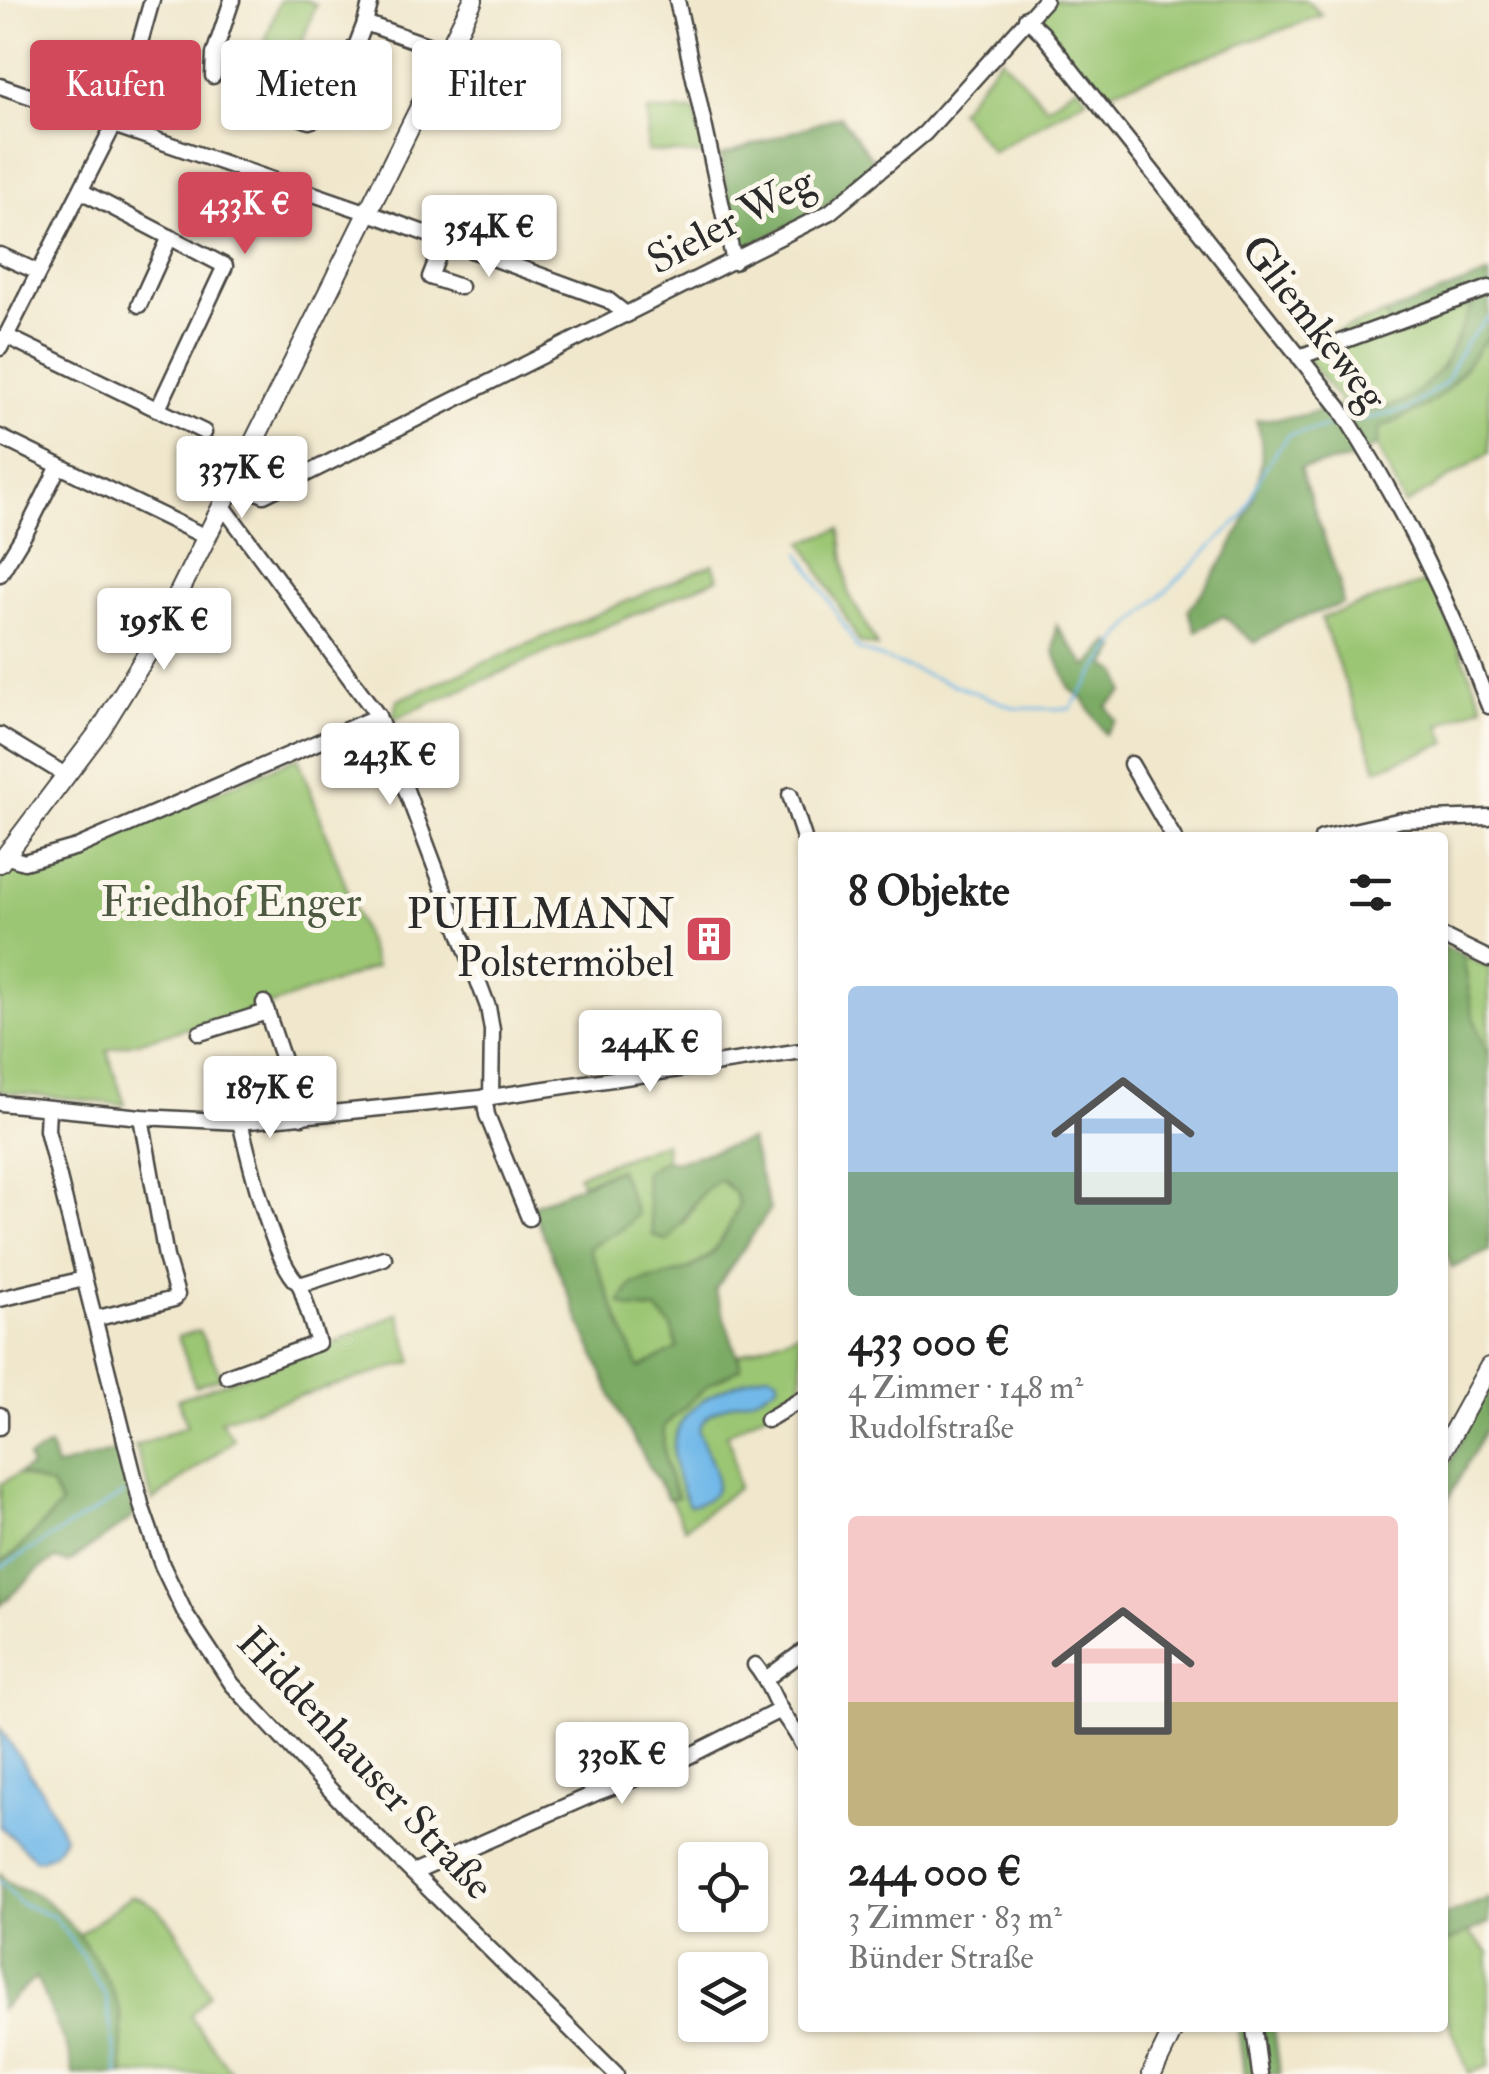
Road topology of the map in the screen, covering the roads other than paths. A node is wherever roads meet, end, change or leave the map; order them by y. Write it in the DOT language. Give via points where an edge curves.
graph roads {
  1 [pos="152,0"];
  2 [pos="232,0"];
  3 [pos="371,0"];
  4 [pos="472,0"];
  5 [pos="677,0"];
  6 [pos="1045,0"];
  7 [pos="1026,18"];
  8 [pos="364,23"];
  9 [pos="141,40"];
  10 [pos="358,40"];
  11 [pos="413,40"];
  12 [pos="453,40"];
  13 [pos="213,76"];
  14 [pos="0,86"];
  15 [pos="30,97"];
  16 [pos="412,124"];
  17 [pos="111,130"];
  18 [pos="125,130"];
  19 [pos="81,190"];
  20 [pos="368,214"];
  21 [pos="170,238"];
  22 [pos="444,241"];
  23 [pos="0,256"];
  24 [pos="734,262"];
  25 [pos="38,272"];
  26 [pos="460,288"];
  27 [pos="1489,288"];
  28 [pos="139,306"];
  29 [pos="627,315"];
  30 [pos="3,342"];
  31 [pos="1298,356"];
  32 [pos="158,409"];
  33 [pos="204,432"];
  34 [pos="0,437"];
  35 [pos="59,466"];
  36 [pos="235,483"];
  37 [pos="215,522"];
  38 [pos="0,574"];
  39 [pos="1489,706"];
  40 [pos="378,716"];
  41 [pos="0,735"];
  42 [pos="1131,764"];
  43 [pos="67,776"];
  44 [pos="790,795"];
  45 [pos="1489,818"];
  46 [pos="802,832"];
  47 [pos="1171,832"];
  48 [pos="1349,832"];
  49 [pos="2,860"];
  50 [pos="1448,939"];
  51 [pos="1489,959"];
  52 [pos="200,1033"];
  53 [pos="798,1052"];
  54 [pos="487,1097"];
  55 [pos="0,1103"];
  56 [pos="48,1108"];
  57 [pos="141,1117"];
  58 [pos="302,1117"];
  59 [pos="240,1122"];
  60 [pos="529,1218"];
  61 [pos="384,1258"];
  62 [pos="84,1280"];
  63 [pos="300,1284"];
  64 [pos="0,1299"];
  65 [pos="94,1319"];
  66 [pos="1489,1367"];
  67 [pos="228,1376"];
  68 [pos="798,1401"];
  69 [pos="0,1415"];
  70 [pos="767,1420"];
  71 [pos="0,1427"];
  72 [pos="1448,1441"];
  73 [pos="798,1655"];
  74 [pos="755,1664"];
  75 [pos="766,1678"];
  76 [pos="780,1710"];
  77 [pos="798,1735"];
  78 [pos="414,1872"];
  79 [pos="1172,2032"];
  80 [pos="1255,2032"];
  81 [pos="616,2074"];
  82 [pos="1152,2074"];
  83 [pos="1260,2074"];
  1 -- 9 [label="street"];
  2 -- 13 [label="street"];
  3 -- 8 [label="street"];
  4 -- 12 [label="main road"];
  5 -- 24 [label="street"];
  6 -- 7 [label="street, Sieler Weg"];
  7 -- 24 [label="street, Sieler Weg" via="936,122 866,183 830,212"];
  7 -- 31 [label="street, Gliemkeweg"];
  8 -- 10 [label="street"];
  8 -- 11 [label="street"];
  14 -- 15 [label="street"];
  16 -- 20 [label="main road"];
  17 -- 19 [label="street"];
  18 -- 20 [label="street"];
  19 -- 21 [label="street"];
  19 -- 25 [label="street"];
  20 -- 22 [label="street"];
  20 -- 36 [label="main road"];
  21 -- 28 [label="street"];
  21 -- 32 [label="street" via="225,266"];
  22 -- 26 [label="street" via="430,277"];
  22 -- 29 [label="street" via="608,300"];
  23 -- 25 [label="street"];
  24 -- 29 [label="street, Sieler Weg"];
  25 -- 30 [label="street"];
  27 -- 31 [label="street"];
  29 -- 36 [label="street, Sieler Weg" via="264,495"];
  30 -- 32 [label="street"];
  31 -- 39 [label="street, Gliemkeweg" via="1340,408 1397,501 1455,616"];
  32 -- 33 [label="street"];
  34 -- 35 [label="street"];
  35 -- 37 [label="street"];
  35 -- 38 [label="street"];
  36 -- 37 [label="main road"];
  37 -- 40 [label="street" via="250,540"];
  37 -- 43 [label="main road" via="129,685"];
  40 -- 49 [label="street" via="78,847 24,862"];
  40 -- 54 [label="street" via="488,1007"];
  41 -- 43 [label="street"];
  42 -- 47 [label="street"];
  43 -- 49 [label="main road"];
  44 -- 46 [label="street"];
  45 -- 48 [label="street" via="1402,820"];
  50 -- 51 [label="street"];
  52 -- 58 [label="street" via="265,1008"];
  53 -- 54 [label="street"];
  54 -- 58 [label="street"];
  54 -- 60 [label="street" via="487,1115"];
  55 -- 56 [label="street"];
  56 -- 57 [label="street"];
  56 -- 62 [label="street, Hiddenhauser Straße" via="47,1130"];
  57 -- 59 [label="street"];
  57 -- 65 [label="street" via="177,1295"];
  58 -- 59 [label="street"];
  59 -- 63 [label="street" via="275,1239"];
  61 -- 63 [label="street"];
  62 -- 64 [label="street"];
  62 -- 65 [label="street, Hiddenhauser Straße"];
  63 -- 67 [label="street" via="318,1343"];
  65 -- 78 [label="street, Hiddenhauser Straße" via="142,1508 185,1614 232,1684"];
  66 -- 72 [label="main road"];
  68 -- 70 [label="street"];
  69 -- 71 [label="street"];
  73 -- 75 [label="street"];
  74 -- 75 [label="street"];
  75 -- 76 [label="street"];
  76 -- 77 [label="street"];
  76 -- 78 [label="street" via="671,1765"];
  78 -- 81 [label="street, Hiddenhauser Straße"];
  79 -- 82 [label="main road"];
  80 -- 83 [label="street"];
}
